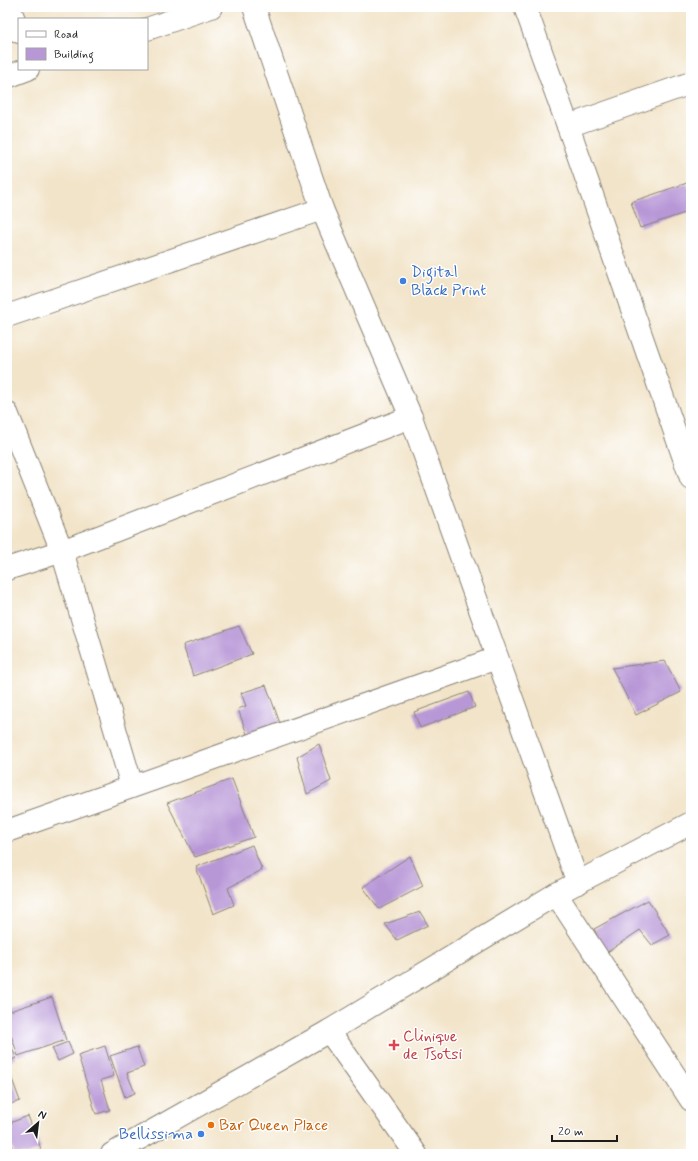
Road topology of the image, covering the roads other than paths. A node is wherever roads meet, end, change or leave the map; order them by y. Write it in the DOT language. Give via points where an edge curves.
graph roads {
  1 [pos="9,7"];
  2 [pos="211,7"];
  3 [pos="254,7"];
  4 [pos="525,7"];
  5 [pos="148,29"];
  6 [pos="18,30"];
  7 [pos="25,70"];
  8 [pos="7,77"];
  9 [pos="691,84"];
  10 [pos="568,126"];
  11 [pos="322,209"];
  12 [pos="7,316"];
  13 [pos="7,413"];
  14 [pos="411,417"];
  15 [pos="691,478"];
  16 [pos="62,551"];
  17 [pos="7,569"];
  18 [pos="497,658"];
  19 [pos="132,786"];
  20 [pos="691,823"];
  21 [pos="7,830"];
  22 [pos="578,883"];
  23 [pos="556,894"];
  24 [pos="329,1031"];
  25 [pos="691,1100"];
  26 [pos="122,1152"];
  27 [pos="416,1154"];
  1 -- 6 [label="street"];
  2 -- 5 [label="street"];
  3 -- 11 [label="street"];
  4 -- 10 [label="street"];
  7 -- 8 [label="street"];
  9 -- 10 [label="street"];
  10 -- 15 [label="street"];
  11 -- 12 [label="street"];
  11 -- 14 [label="street"];
  13 -- 16 [label="street"];
  14 -- 16 [label="street"];
  14 -- 18 [label="street"];
  16 -- 17 [label="street"];
  16 -- 19 [label="street"];
  18 -- 19 [label="street"];
  18 -- 22 [label="street"];
  19 -- 21 [label="street"];
  20 -- 22 [label="street"];
  22 -- 23 [label="street"];
  23 -- 24 [label="street"];
  23 -- 25 [label="street"];
  24 -- 26 [label="street"];
  24 -- 27 [label="street"];
}
